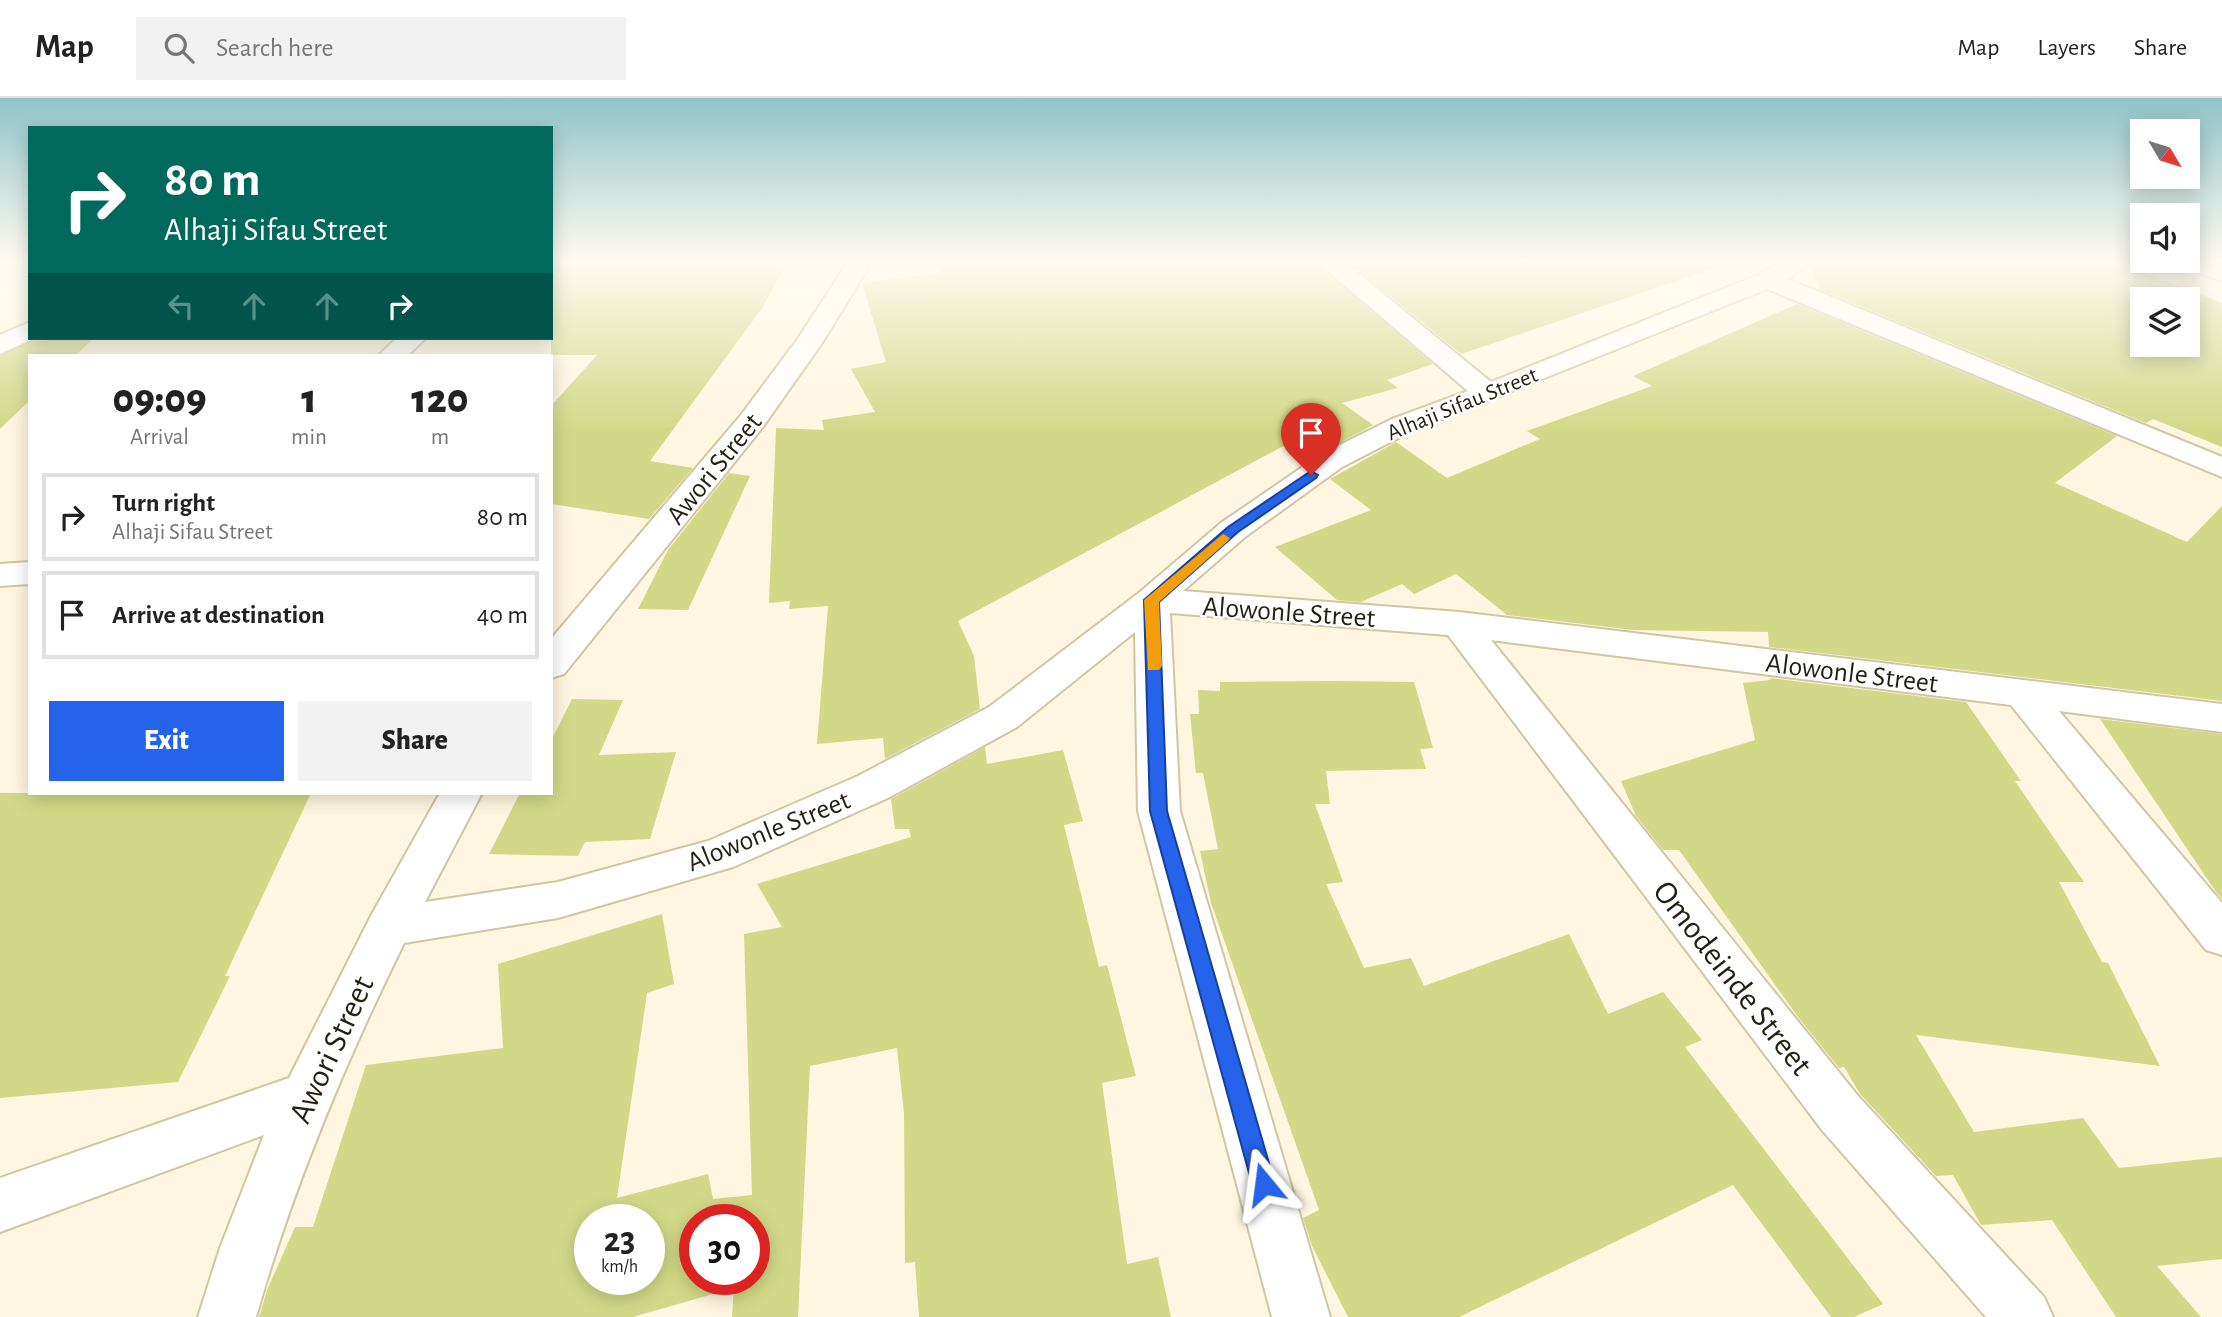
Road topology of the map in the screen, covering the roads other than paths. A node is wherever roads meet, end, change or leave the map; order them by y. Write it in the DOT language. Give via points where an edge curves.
graph roads {
  1 [pos="827,317"];
  2 [pos="1396,317"];
  3 [pos="1676,317"];
  4 [pos="1856,317"];
  5 [pos="28,331"];
  6 [pos="411,340"];
  7 [pos="0,346"];
  8 [pos="393,354"];
  9 [pos="1488,393"];
  10 [pos="2222,468"];
  11 [pos="28,573"];
  12 [pos="0,575"];
  13 [pos="1152,600"];
  14 [pos="1459,624"];
  15 [pos="565,626"];
  16 [pos="553,659"];
  17 [pos="2022,693"];
  18 [pos="2222,718"];
  19 [pos="460,795"];
  20 [pos="388,927"];
  21 [pos="2222,936"];
  22 [pos="306,1096"];
  23 [pos="0,1205"];
  24 [pos="227,1317"];
  25 [pos="1301,1317"];
  26 [pos="2024,1317"];
  1 -- 15 [label="street, Awori Street" via="711,473"];
  2 -- 9 [label="street"];
  3 -- 9 [label="street, Alhaji Sifau Street"];
  4 -- 10 [label="street"];
  5 -- 7 [label="street"];
  6 -- 8 [label="street"];
  9 -- 13 [label="street, Alhaji Sifau Street" via="1402,425 1331,461 1233,530"];
  11 -- 12 [label="street"];
  13 -- 14 [label="street, Alowonle Street"];
  13 -- 20 [label="street, Alowonle Street" via="1003,717 873,788 718,855 558,900"];
  13 -- 25 [label="street" via="1158,811"];
  14 -- 17 [label="street, Alowonle Street"];
  14 -- 26 [label="street, Omodeinde Street" via="1840,1113"];
  15 -- 16 [label="street, Awori Street"];
  17 -- 18 [label="street, Alowonle Street"];
  17 -- 21 [label="street"];
  19 -- 20 [label="street, Awori Street"];
  20 -- 22 [label="street, Awori Street"];
  22 -- 23 [label="street"];
  22 -- 24 [label="street, Awori Street" via="242,1259"];
}
